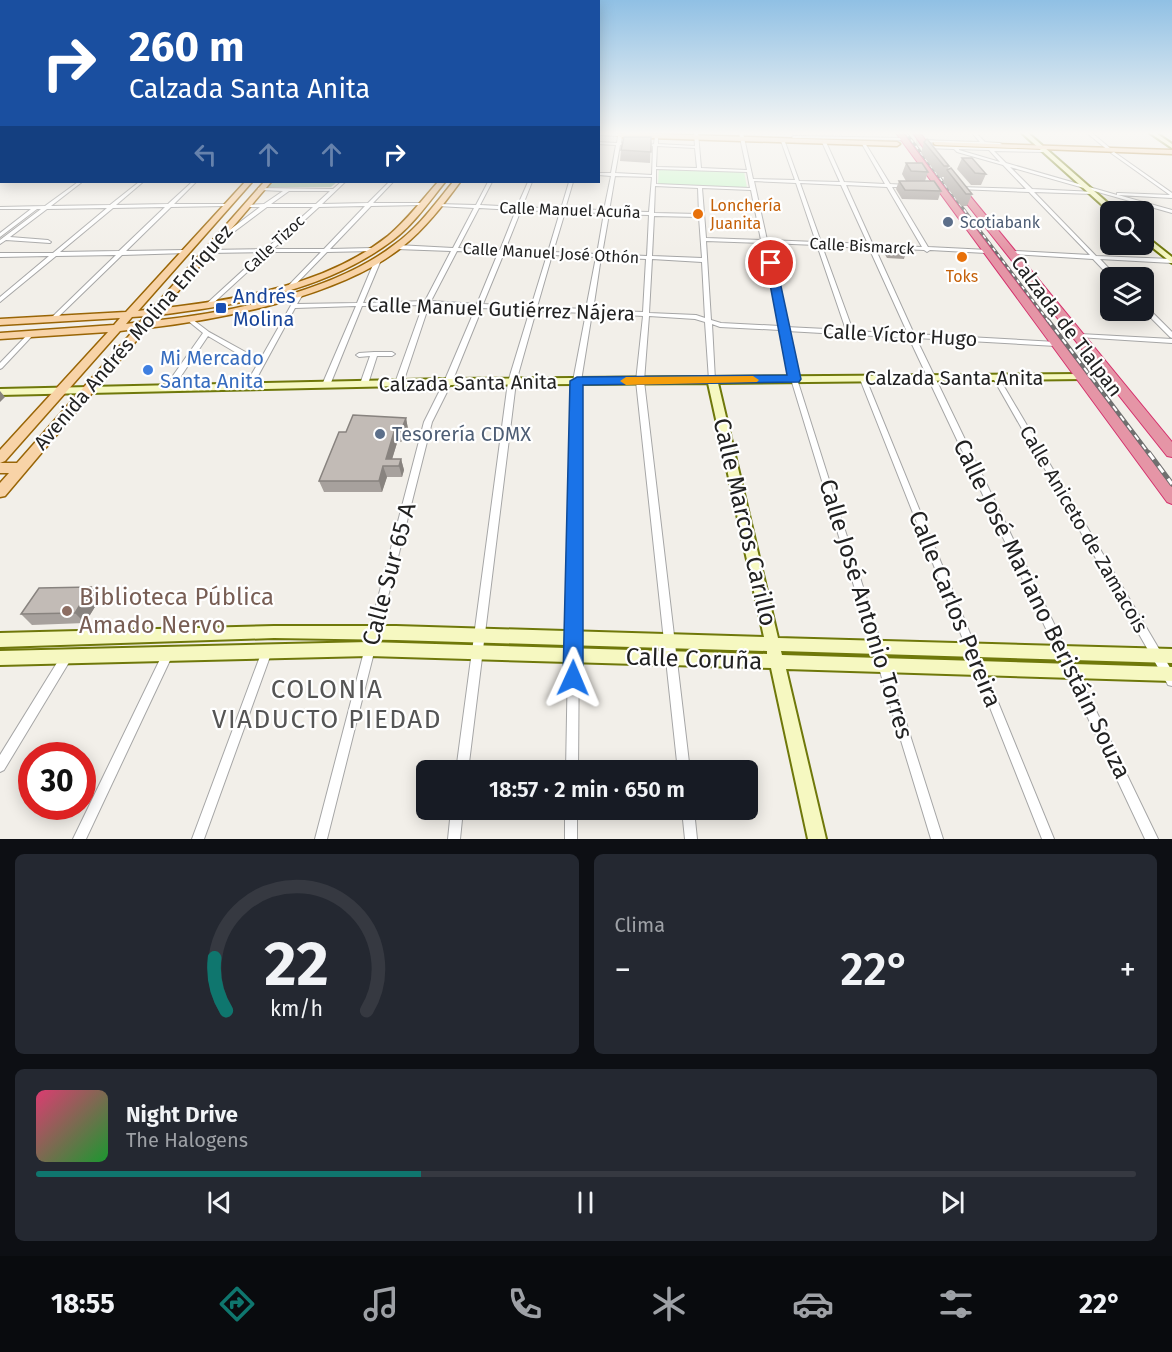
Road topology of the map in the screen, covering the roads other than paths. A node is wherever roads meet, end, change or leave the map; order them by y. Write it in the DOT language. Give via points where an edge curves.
graph roads {
  1 [pos="654,172"];
  2 [pos="750,172"];
  3 [pos="794,172"];
  4 [pos="838,172"];
  5 [pos="881,172"];
  6 [pos="924,172"];
  7 [pos="1013,172"];
  8 [pos="1030,172"];
  9 [pos="1070,172"];
  10 [pos="1140,172"];
  11 [pos="600,174"];
  12 [pos="614,175"];
  13 [pos="654,176"];
  14 [pos="752,180"];
  15 [pos="797,182"];
  16 [pos="140,183"];
  17 [pos="193,183"];
  18 [pos="247,183"];
  19 [pos="266,183"];
  20 [pos="342,183"];
  21 [pos="390,183"];
  22 [pos="440,183"];
  23 [pos="455,183"];
  24 [pos="490,183"];
  25 [pos="530,183"];
  26 [pos="571,183"];
  27 [pos="73,184"];
  28 [pos="843,184"];
  29 [pos="956,184"];
  30 [pos="654,185"];
  31 [pos="889,185"];
  32 [pos="909,186"];
  33 [pos="700,187"];
  34 [pos="260,189"];
  35 [pos="288,189"];
  36 [pos="753,189"];
  37 [pos="333,190"];
  38 [pos="1031,191"];
  39 [pos="1092,191"];
  40 [pos="1107,194"];
  41 [pos="1172,196"];
  42 [pos="1103,201"];
  43 [pos="369,204"];
  44 [pos="422,204"];
  45 [pos="267,205"];
  46 [pos="316,205"];
  47 [pos="438,205"];
  48 [pos="169,206"];
  49 [pos="226,206"];
  50 [pos="246,206"];
  51 [pos="478,206"];
  52 [pos="37,207"];
  53 [pos="46,207"];
  54 [pos="111,207"];
  55 [pos="0,208"];
  56 [pos="519,208"];
  57 [pos="563,210"];
  58 [pos="608,212"];
  59 [pos="1172,212"];
  60 [pos="651,214"];
  61 [pos="701,216"];
  62 [pos="2,238"];
  63 [pos="703,239"];
  64 [pos="48,242"];
  65 [pos="766,242"];
  66 [pos="819,244"];
  67 [pos="1154,245"];
  68 [pos="397,247"];
  69 [pos="873,247"];
  70 [pos="209,249"];
  71 [pos="455,249"];
  72 [pos="267,250"];
  73 [pos="325,250"];
  74 [pos="373,250"];
  75 [pos="927,250"];
  76 [pos="501,251"];
  77 [pos="986,251"];
  78 [pos="185,252"];
  79 [pos="119,253"];
  80 [pos="550,253"];
  81 [pos="56,254"];
  82 [pos="1014,254"];
  83 [pos="0,255"];
  84 [pos="600,256"];
  85 [pos="1095,257"];
  86 [pos="649,258"];
  87 [pos="378,260"];
  88 [pos="704,260"];
  89 [pos="1172,261"];
  90 [pos="1105,267"];
  91 [pos="291,286"];
  92 [pos="300,294"];
  93 [pos="0,300"];
  94 [pos="427,303"];
  95 [pos="360,304"];
  96 [pos="480,305"];
  97 [pos="293,306"];
  98 [pos="206,307"];
  99 [pos="534,308"];
  100 [pos="589,311"];
  101 [pos="153,312"];
  102 [pos="130,314"];
  103 [pos="646,315"];
  104 [pos="1154,317"];
  105 [pos="52,319"];
  106 [pos="190,320"];
  107 [pos="708,321"];
  108 [pos="0,322"];
  109 [pos="141,327"];
  110 [pos="785,328"];
  111 [pos="116,329"];
  112 [pos="850,332"];
  113 [pos="207,333"];
  114 [pos="31,334"];
  115 [pos="0,336"];
  116 [pos="914,336"];
  117 [pos="1080,336"];
  118 [pos="1172,336"];
  119 [pos="1172,341"];
  120 [pos="1056,344"];
  121 [pos="374,354"];
  122 [pos="392,354"];
  123 [pos="359,355"];
  124 [pos="261,364"];
  125 [pos="0,368"];
  126 [pos="1081,377"];
  127 [pos="931,378"];
  128 [pos="996,378"];
  129 [pos="794,379"];
  130 [pos="863,379"];
  131 [pos="712,380"];
  132 [pos="577,381"];
  133 [pos="640,381"];
  134 [pos="448,382"];
  135 [pos="512,382"];
  136 [pos="399,383"];
  137 [pos="364,384"];
  138 [pos="326,385"];
  139 [pos="248,387"];
  140 [pos="168,388"];
  141 [pos="86,390"];
  142 [pos="60,391"];
  143 [pos="0,392"];
  144 [pos="1172,452"];
  145 [pos="0,458"];
  146 [pos="0,468"];
  147 [pos="20,468"];
  148 [pos="0,492"];
  149 [pos="1172,498"];
  150 [pos="374,633"];
  151 [pos="480,635"];
  152 [pos="574,638"];
  153 [pos="0,640"];
  154 [pos="670,641"];
  155 [pos="774,644"];
  156 [pos="878,646"];
  157 [pos="369,649"];
  158 [pos="971,649"];
  159 [pos="267,651"];
  160 [pos="168,652"];
  161 [pos="478,652"];
  162 [pos="1063,652"];
  163 [pos="574,655"];
  164 [pos="67,656"];
  165 [pos="1165,656"];
  166 [pos="0,658"];
  167 [pos="672,658"];
  168 [pos="778,662"];
  169 [pos="883,665"];
  170 [pos="979,668"];
  171 [pos="1072,671"];
  172 [pos="1171,676"];
  173 [pos="463,760"];
  174 [pos="572,760"];
  175 [pos="683,760"];
  176 [pos="0,766"];
  177 [pos="457,820"];
  178 [pos="571,820"];
  179 [pos="689,820"];
  180 [pos="78,839"];
  181 [pos="198,839"];
  182 [pos="321,839"];
  183 [pos="454,839"];
  184 [pos="571,839"];
  185 [pos="691,839"];
  186 [pos="817,839"];
  187 [pos="938,839"];
  188 [pos="1048,839"];
  189 [pos="1152,839"];
  1 -- 13 [label="street"];
  2 -- 14 [label="street, Calle José Antonio Torres"];
  3 -- 15 [label="street"];
  4 -- 28 [label="street, Calle José Mariano Beristáin Souza"];
  5 -- 31 [label="street"];
  6 -- 77 [label="highway, Calzada de Tlalpan"];
  7 -- 38 [label="street"];
  8 -- 39 [label="street"];
  9 -- 39 [label="street"];
  10 -- 41 [label="street"];
  11 -- 12 [label="street"];
  12 -- 13 [label="street"];
  12 -- 58 [label="street"];
  13 -- 30 [label="street"];
  14 -- 15 [label="street"];
  14 -- 36 [label="street, Calle José Antonio Torres"];
  15 -- 28 [label="street"];
  15 -- 66 [label="street"];
  16 -- 54 [label="street"];
  17 -- 48 [label="street"];
  18 -- 49 [label="main road, Avenida Andrés Molina Enríquez"];
  19 -- 34 [label="main road, Avenida Andrés Molina Enríquez"];
  20 -- 37 [label="street, Calle Tizoc"];
  21 -- 43 [label="street"];
  22 -- 44 [label="main road"];
  23 -- 47 [label="main road"];
  24 -- 51 [label="street"];
  25 -- 56 [label="street, Calle Sur 65 A"];
  26 -- 57 [label="street"];
  27 -- 52 [label="street"];
  27 -- 53 [label="street"];
  28 -- 31 [label="street"];
  28 -- 69 [label="street, Calle José Mariano Beristáin Souza"];
  29 -- 38 [label="street"];
  29 -- 82 [label="highway, Calzada de Tlalpan"];
  30 -- 33 [label="street"];
  30 -- 60 [label="street"];
  31 -- 32 [label="street"];
  31 -- 75 [label="street"];
  33 -- 36 [label="street"];
  33 -- 61 [label="street"];
  34 -- 35 [label="street"];
  34 -- 50 [label="main road, Avenida Andrés Molina Enríquez"];
  35 -- 37 [label="street"];
  35 -- 45 [label="street"];
  36 -- 65 [label="street, Calle José Antonio Torres"];
  37 -- 46 [label="street, Calle Tizoc"];
  38 -- 39 [label="street"];
  38 -- 85 [label="street"];
  39 -- 40 [label="street"];
  39 -- 42 [label="street"];
  40 -- 41 [label="street"];
  40 -- 59 [label="street"];
  43 -- 44 [label="street"];
  43 -- 46 [label="street"];
  43 -- 73 [label="street"];
  44 -- 74 [label="main road" via="399,230"];
  45 -- 46 [label="street"];
  45 -- 50 [label="street"];
  45 -- 70 [label="street"];
  46 -- 72 [label="street, Calle Tizoc"];
  47 -- 51 [label="street, Calle Manuel Acuña"];
  47 -- 68 [label="main road"];
  48 -- 49 [label="street"];
  48 -- 54 [label="street"];
  48 -- 79 [label="street"];
  49 -- 78 [label="main road, Avenida Andrés Molina Enríquez"];
  50 -- 70 [label="main road, Avenida Andrés Molina Enríquez"];
  51 -- 56 [label="street, Calle Manuel Acuña"];
  51 -- 71 [label="street"];
  52 -- 53 [label="street"];
  52 -- 55 [label="street"];
  52 -- 62 [label="street"];
  53 -- 54 [label="street"];
  53 -- 62 [label="street"];
  54 -- 81 [label="street"];
  56 -- 57 [label="street, Calle Manuel Acuña"];
  56 -- 76 [label="street, Calle Sur 65 A"];
  57 -- 58 [label="street, Calle Manuel Acuña"];
  57 -- 80 [label="street"];
  58 -- 60 [label="street, Calle Manuel Acuña"];
  58 -- 84 [label="street"];
  60 -- 61 [label="street, Calle Manuel Acuña"];
  60 -- 86 [label="street"];
  61 -- 63 [label="street"];
  62 -- 64 [label="street"];
  63 -- 65 [label="street, Calle Bismarck"];
  63 -- 88 [label="street"];
  65 -- 66 [label="street, Calle Bismarck"];
  65 -- 110 [label="street, Calle José Antonio Torres"];
  66 -- 69 [label="street, Calle Bismarck"];
  66 -- 112 [label="street"];
  67 -- 89 [label="street"];
  68 -- 71 [label="street, Calle Manuel José Othón"];
  68 -- 87 [label="main road"];
  69 -- 75 [label="street, Calle Bismarck"];
  69 -- 116 [label="street, Calle José Mariano Beristáin Souza"];
  70 -- 72 [label="street"];
  70 -- 101 [label="main road, Avenida Andrés Molina Enríquez"];
  71 -- 76 [label="street, Calle Manuel José Othón"];
  71 -- 94 [label="street"];
  72 -- 73 [label="street"];
  72 -- 98 [label="street, Calle Tizoc"];
  73 -- 74 [label="street"];
  73 -- 91 [label="street"];
  74 -- 91 [label="main road"];
  75 -- 77 [label="street, Calle Bismarck"];
  76 -- 80 [label="street, Calle Manuel José Othón"];
  76 -- 96 [label="street, Calle Sur 65 A"];
  77 -- 120 [label="highway, Calzada de Tlalpan"];
  78 -- 79 [label="street"];
  78 -- 102 [label="main road, Avenida Andrés Molina Enríquez"];
  79 -- 81 [label="street"];
  79 -- 105 [label="street"];
  80 -- 84 [label="street, Calle Manuel José Othón"];
  80 -- 99 [label="street"];
  81 -- 83 [label="street"];
  81 -- 93 [label="street"];
  82 -- 85 [label="street"];
  82 -- 117 [label="highway, Calzada de Tlalpan"];
  84 -- 86 [label="street, Calle Manuel José Othón"];
  84 -- 100 [label="street"];
  85 -- 89 [label="street"];
  85 -- 90 [label="street"];
  86 -- 88 [label="street, Calle Manuel José Othón"];
  86 -- 103 [label="street"];
  87 -- 92 [label="main road"];
  87 -- 95 [label="street"];
  88 -- 107 [label="street"];
  91 -- 98 [label="main road"];
  92 -- 97 [label="street"];
  92 -- 106 [label="main road"];
  94 -- 95 [label="street, Calle Manuel Gutiérrez Nájera"];
  94 -- 96 [label="street, Calle Manuel Gutiérrez Nájera"];
  94 -- 136 [label="street"];
  95 -- 97 [label="street, Calle Manuel Gutiérrez Nájera"];
  95 -- 138 [label="street"];
  96 -- 99 [label="street, Calle Manuel Gutiérrez Nájera"];
  96 -- 134 [label="street, Calle Sur 65 A"];
  97 -- 124 [label="street"];
  98 -- 101 [label="main road"];
  99 -- 100 [label="street, Calle Manuel Gutiérrez Nájera"];
  99 -- 135 [label="street"];
  100 -- 103 [label="street, Calle Manuel Gutiérrez Nájera"];
  100 -- 132 [label="street"];
  101 -- 102 [label="main road"];
  101 -- 109 [label="main road, Avenida Andrés Molina Enríquez"];
  102 -- 105 [label="main road"];
  102 -- 111 [label="main road, Avenida Andrés Molina Enríquez"];
  103 -- 107 [label="street, Calle Manuel Gutiérrez Nájera" via="696,316"];
  103 -- 133 [label="street"];
  104 -- 118 [label="street"];
  105 -- 108 [label="main road"];
  106 -- 109 [label="main road"];
  106 -- 113 [label="street"];
  107 -- 110 [label="street, Calle Víctor Hugo"];
  107 -- 131 [label="street"];
  109 -- 111 [label="main road"];
  109 -- 141 [label="main road, Avenida Andrés Molina Enríquez"];
  110 -- 112 [label="street, Calle Víctor Hugo"];
  110 -- 129 [label="street, Calle José Antonio Torres"];
  111 -- 114 [label="main road"];
  111 -- 142 [label="main road, Avenida Andrés Molina Enríquez"];
  112 -- 116 [label="street, Calle Víctor Hugo"];
  113 -- 124 [label="street"];
  113 -- 140 [label="street"];
  114 -- 115 [label="main road"];
  114 -- 125 [label="street"];
  116 -- 120 [label="street, Calle Víctor Hugo"];
  116 -- 127 [label="street, Calle José Mariano Beristáin Souza"];
  117 -- 119 [label="street"];
  117 -- 144 [label="highway, Calzada de Tlalpan"];
  120 -- 126 [label="highway, Calzada de Tlalpan"];
  121 -- 122 [label="street"];
  121 -- 123 [label="street"];
  121 -- 137 [label="street"];
  124 -- 139 [label="street"];
  126 -- 128 [label="street, Calzada Santa Anita"];
  126 -- 149 [label="highway, Calzada de Tlalpan"];
  127 -- 128 [label="street, Calzada Santa Anita"];
  127 -- 130 [label="street, Calzada Santa Anita"];
  127 -- 162 [label="street, Calle José Mariano Beristáin Souza"];
  128 -- 165 [label="street, Calle Aniceto de Zamacois"];
  129 -- 130 [label="street, Calzada Santa Anita"];
  129 -- 131 [label="street, Calzada Santa Anita"];
  129 -- 156 [label="street, Calle José Antonio Torres"];
  130 -- 158 [label="street, Calle Carlos Pereira"];
  131 -- 133 [label="street, Calzada Santa Anita"];
  131 -- 155 [label="street, Calle Marcos Carillo"];
  132 -- 133 [label="street, Calzada Santa Anita"];
  132 -- 135 [label="street, Calzada Santa Anita"];
  132 -- 152 [label="street"];
  133 -- 154 [label="street"];
  134 -- 135 [label="street, Calzada Santa Anita"];
  134 -- 136 [label="street, Calzada Santa Anita"];
  134 -- 150 [label="street, Calle Sur 65 A" via="429,422"];
  135 -- 151 [label="street"];
  136 -- 137 [label="street, Calzada Santa Anita"];
  137 -- 138 [label="street, Calzada Santa Anita"];
  138 -- 139 [label="street, Calzada Santa Anita"];
  139 -- 140 [label="street, Calzada Santa Anita"];
  140 -- 141 [label="street, Calzada Santa Anita"];
  141 -- 142 [label="street, Calzada Santa Anita"];
  141 -- 147 [label="main road, Avenida Andrés Molina Enríquez"];
  142 -- 143 [label="street, Calzada Santa Anita"];
  142 -- 145 [label="main road, Avenida Andrés Molina Enríquez"];
  146 -- 147 [label="main road"];
  147 -- 148 [label="main road, Avenida Andrés Molina Enríquez"];
  150 -- 151 [label="street, Calle Coruña"];
  150 -- 153 [label="street, Calle Coruña"];
  150 -- 157 [label="street, Calle Sur 65 A"];
  151 -- 152 [label="street, Calle Coruña"];
  151 -- 161 [label="street"];
  152 -- 154 [label="street, Calle Coruña"];
  152 -- 163 [label="street"];
  154 -- 155 [label="street, Calle Coruña"];
  154 -- 167 [label="street"];
  155 -- 156 [label="street, Calle Coruña"];
  155 -- 168 [label="street, Calle Marcos Carillo"];
  156 -- 158 [label="street, Calle Coruña"];
  156 -- 169 [label="street, Calle José Antonio Torres"];
  157 -- 159 [label="street, Calle Coruña"];
  157 -- 161 [label="street, Calle Coruña"];
  157 -- 182 [label="street, Calle Sur 65 A"];
  158 -- 162 [label="street, Calle Coruña"];
  158 -- 170 [label="street, Calle Carlos Pereira"];
  159 -- 160 [label="street, Calle Coruña"];
  159 -- 181 [label="street"];
  160 -- 164 [label="street, Calle Coruña"];
  160 -- 180 [label="street"];
  161 -- 163 [label="street, Calle Coruña"];
  161 -- 173 [label="street"];
  162 -- 165 [label="street, Calle Coruña"];
  162 -- 171 [label="street, Calle José Mariano Beristáin Souza"];
  163 -- 167 [label="street, Calle Coruña"];
  163 -- 174 [label="street"];
  164 -- 166 [label="street, Calle Coruña"];
  164 -- 176 [label="street"];
  165 -- 172 [label="street, Calle Aniceto de Zamacois"];
  167 -- 168 [label="street, Calle Coruña"];
  167 -- 175 [label="street"];
  168 -- 169 [label="street, Calle Coruña"];
  168 -- 186 [label="street, Calle Marcos Carillo"];
  169 -- 170 [label="street, Calle Coruña"];
  169 -- 187 [label="street, Calle José Antonio Torres"];
  170 -- 171 [label="street, Calle Coruña"];
  170 -- 188 [label="street, Calle Carlos Pereira"];
  171 -- 172 [label="street, Calle Coruña"];
  171 -- 189 [label="street, Calle José Mariano Beristáin Souza"];
  177 -- 183 [label="street"];
  178 -- 184 [label="street"];
  179 -- 185 [label="street"];
}
